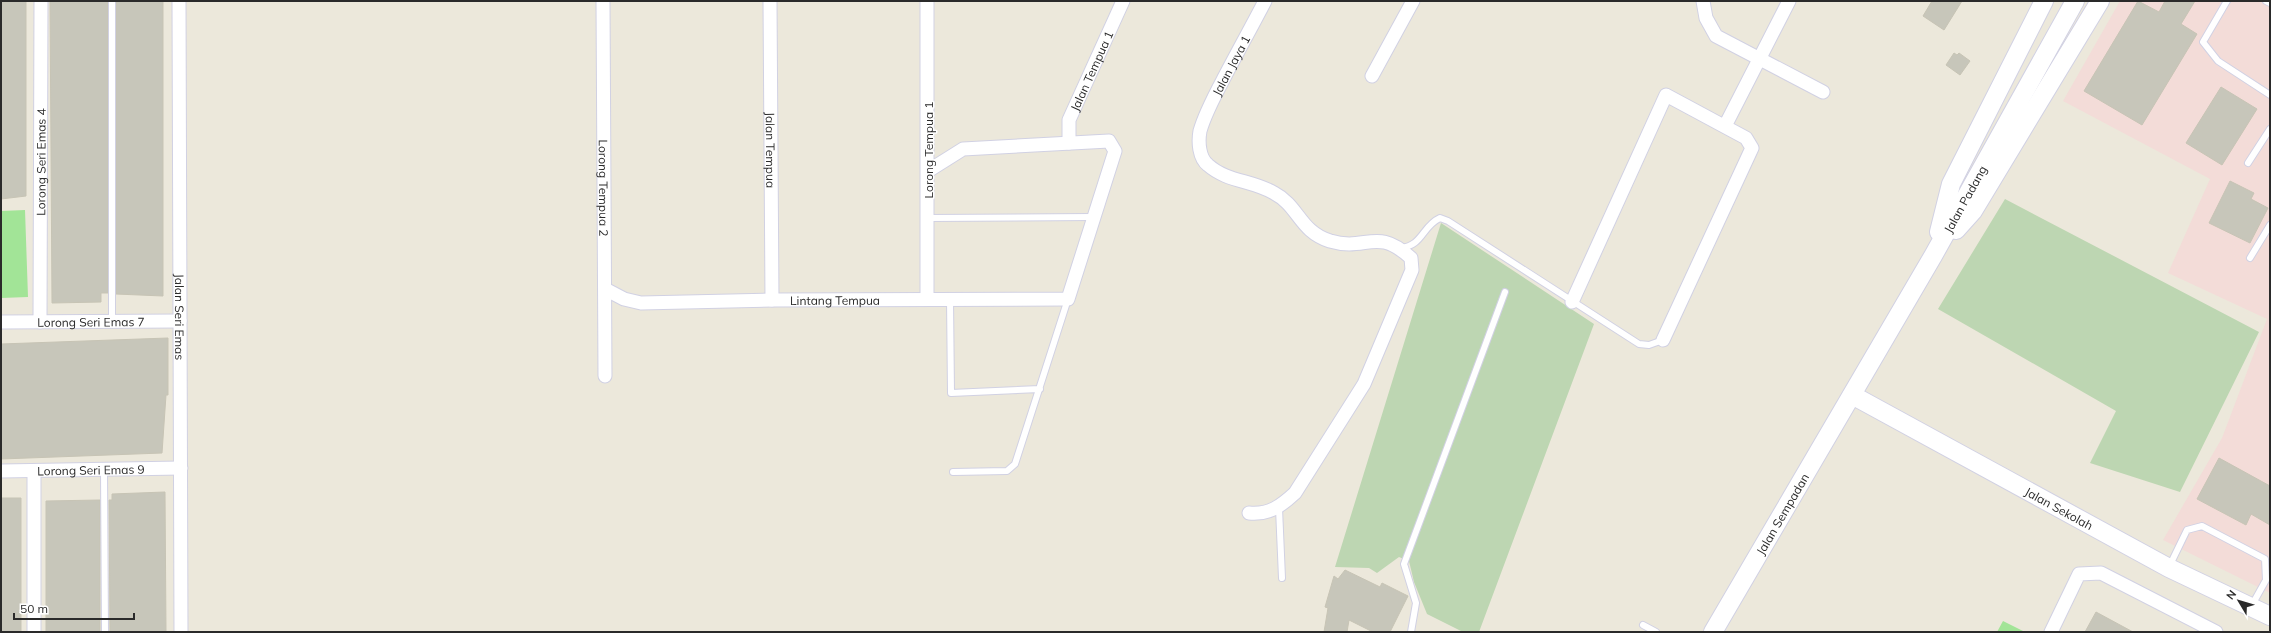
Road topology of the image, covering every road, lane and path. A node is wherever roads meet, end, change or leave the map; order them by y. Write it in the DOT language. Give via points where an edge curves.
graph roads {
  1 [pos="41,1"];
  2 [pos="112,1"];
  3 [pos="179,1"];
  4 [pos="603,1"];
  5 [pos="770,1"];
  6 [pos="927,1"];
  7 [pos="1123,1"];
  8 [pos="1265,1"];
  9 [pos="1413,1"];
  10 [pos="1704,1"];
  11 [pos="1789,1"];
  12 [pos="2044,1"];
  13 [pos="2075,1"];
  14 [pos="2100,1"];
  15 [pos="2227,1"];
  16 [pos="2266,1"];
  17 [pos="2270,3"];
  18 [pos="1758,59"];
  19 [pos="1372,76"];
  20 [pos="1824,92"];
  21 [pos="2270,95"];
  22 [pos="1725,126"];
  23 [pos="2270,129"];
  24 [pos="1069,143"];
  25 [pos="2248,164"];
  26 [pos="928,171"];
  27 [pos="1094,217"];
  28 [pos="928,218"];
  29 [pos="2270,225"];
  30 [pos="1400,248"];
  31 [pos="1933,256"];
  32 [pos="2250,258"];
  33 [pos="605,289"];
  34 [pos="1505,292"];
  35 [pos="927,299"];
  36 [pos="950,299"];
  37 [pos="1068,299"];
  38 [pos="772,300"];
  39 [pos="1572,302"];
  40 [pos="112,321"];
  41 [pos="180,321"];
  42 [pos="1,322"];
  43 [pos="40,322"];
  44 [pos="1663,340"];
  45 [pos="605,376"];
  46 [pos="1040,389"];
  47 [pos="1852,396"];
  48 [pos="181,468"];
  49 [pos="104,469"];
  50 [pos="1,471"];
  51 [pos="34,471"];
  52 [pos="954,472"];
  53 [pos="1279,508"];
  54 [pos="1249,513"];
  55 [pos="2169,568"];
  56 [pos="1282,578"];
  57 [pos="2251,607"];
  58 [pos="2270,616"];
  59 [pos="1643,625"];
  60 [pos="34,632"];
  61 [pos="105,632"];
  62 [pos="181,632"];
  63 [pos="1411,632"];
  64 [pos="1656,632"];
  65 [pos="1713,632"];
  66 [pos="2052,632"];
  67 [pos="2216,632"];
  1 -- 43 [label="street, Lorong Seri Emas 4"];
  2 -- 40 [label="lane"];
  3 -- 41 [label="street, Jalan Seri Emas"];
  4 -- 33 [label="street, Lorong Tempua 2"];
  5 -- 38 [label="street, Jalan Tempua"];
  6 -- 26 [label="street, Lorong Tempua 1"];
  7 -- 24 [label="street, Jalan Tempua 1" via="1069,120"];
  8 -- 30 [label="street, Jalan Jaya 1" via="1215,94 1200,132 1199,150 1206,164 1226,178 1264,187 1283,198 1307,229 1317,236 1352,245 1372,240 1384,241"];
  9 -- 19 [label="street"];
  10 -- 18 [label="street" via="1706,18 1716,36"];
  11 -- 18 [label="street"];
  12 -- 31 [label="street" via="1951,184"];
  13 -- 31 [label="street, Jalan Padang"];
  14 -- 31 [label="street" via="1973,211"];
  15 -- 21 [label="lane" via="2203,42 2218,62"];
  16 -- 17 [label="lane"];
  18 -- 20 [label="street"];
  18 -- 22 [label="street"];
  22 -- 39 [label="street" via="1666,95"];
  22 -- 44 [label="street" via="1746,138 1752,148"];
  23 -- 25 [label="lane"];
  24 -- 26 [label="street" via="963,149"];
  24 -- 27 [label="street" via="1108,141 1115,151"];
  26 -- 28 [label="street, Lorong Tempua 1"];
  27 -- 28 [label="lane"];
  27 -- 37 [label="street"];
  28 -- 35 [label="street, Lorong Tempua 1"];
  29 -- 32 [label="lane"];
  30 -- 39 [label="lane" via="1416,243 1434,221 1440,218"];
  30 -- 53 [label="street" via="1411,258 1412,270 1364,384 1295,493"];
  31 -- 47 [label="street, Jalan Padang"];
  33 -- 38 [label="street, Lintang Tempua" via="641,303"];
  33 -- 45 [label="street, Lorong Tempua 2"];
  34 -- 63 [label="lane" via="1404,564 1416,603"];
  35 -- 36 [label="street, Lintang Tempua"];
  35 -- 38 [label="street, Lintang Tempua"];
  36 -- 37 [label="street, Lintang Tempua"];
  36 -- 46 [label="lane" via="951,393"];
  37 -- 46 [label="lane"];
  39 -- 44 [label="lane" via="1639,344 1649,345"];
  40 -- 41 [label="street, Lorong Seri Emas 7"];
  40 -- 43 [label="street, Lorong Seri Emas 7"];
  41 -- 48 [label="street, Jalan Seri Emas"];
  42 -- 43 [label="street, Lorong Seri Emas 7"];
  46 -- 52 [label="lane" via="1017,460 1012,468"];
  47 -- 55 [label="street, Jalan Sekolah"];
  47 -- 65 [label="street, Jalan Sempadan"];
  48 -- 49 [label="street, Lorong Seri Emas 9"];
  48 -- 62 [label="street, Jalan Seri Emas"];
  49 -- 51 [label="street, Lorong Seri Emas 9"];
  49 -- 61 [label="lane"];
  50 -- 51 [label="street, Lorong Seri Emas 9"];
  51 -- 60 [label="street"];
  53 -- 54 [label="street" via="1260,514"];
  53 -- 56 [label="lane"];
  55 -- 57 [label="street, Jalan Sekolah"];
  55 -- 57 [label="lane" via="2187,530 2202,526 2264,559 2266,580"];
  57 -- 58 [label="street, Jalan Sekolah"];
  59 -- 64 [label="lane"];
  66 -- 67 [label="street" via="2079,574 2101,573"];
}
